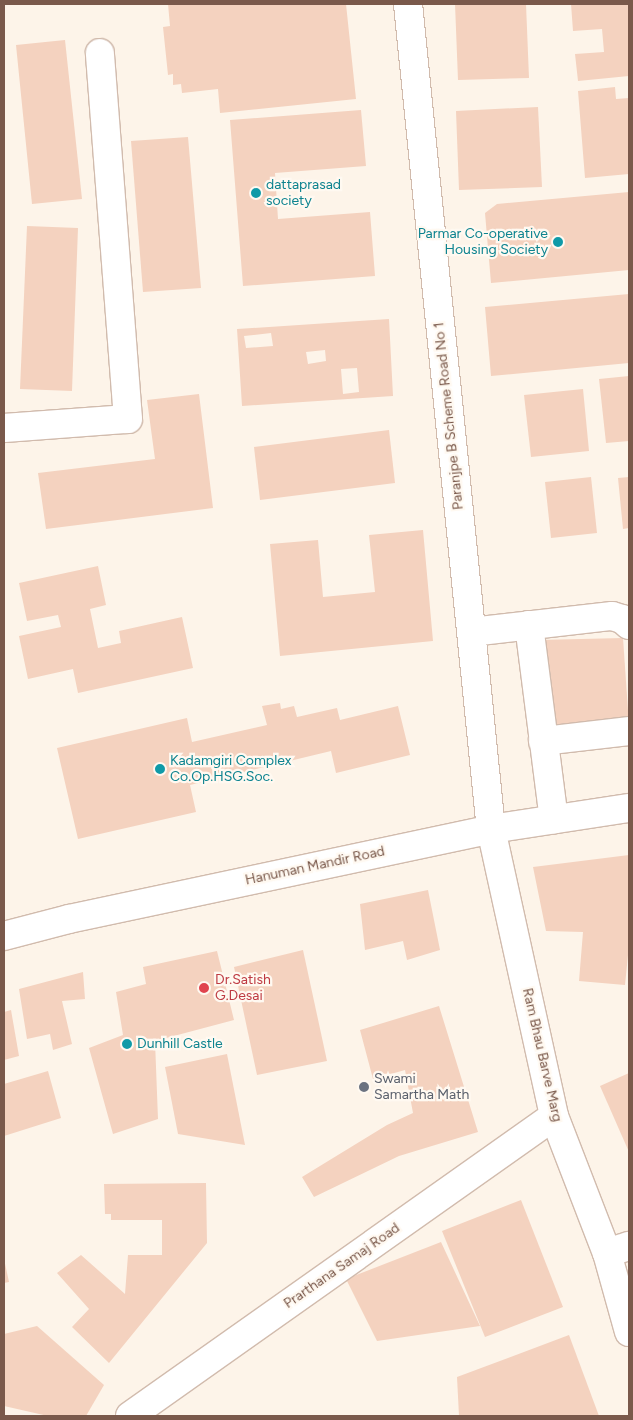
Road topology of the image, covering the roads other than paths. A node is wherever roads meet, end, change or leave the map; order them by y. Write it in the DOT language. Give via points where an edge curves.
graph roads {
  1 [pos="408,4"];
  2 [pos="100,53"];
  3 [pos="4,428"];
  4 [pos="529,625"];
  5 [pos="629,625"];
  6 [pos="471,632"];
  7 [pos="629,731"];
  8 [pos="544,741"];
  9 [pos="629,808"];
  10 [pos="554,819"];
  11 [pos="491,829"];
  12 [pos="4,936"];
  13 [pos="554,1116"];
  14 [pos="618,1250"];
  15 [pos="629,1332"];
  16 [pos="130,1416"];
  1 -- 6 [label="street, Paranjpe B Scheme Road No 1"];
  2 -- 3 [label="street" via="128,419"];
  4 -- 5 [label="street" via="612,616"];
  4 -- 6 [label="street"];
  4 -- 8 [label="street"];
  6 -- 11 [label="street, Paranjpe B Scheme Road No 1"];
  7 -- 8 [label="street"];
  8 -- 10 [label="street"];
  9 -- 10 [label="street, Hanuman Mandir Road"];
  10 -- 11 [label="street, Hanuman Mandir Road"];
  11 -- 12 [label="street, Hanuman Mandir Road" via="69,918"];
  11 -- 13 [label="street, Ram Bhau Barve Marg"];
  13 -- 14 [label="street, Ram Bhau Barve Marg"];
  13 -- 16 [label="street, Prarthana Samaj Road"];
  14 -- 15 [label="street, Ram Bhau Barve Marg"];
}
